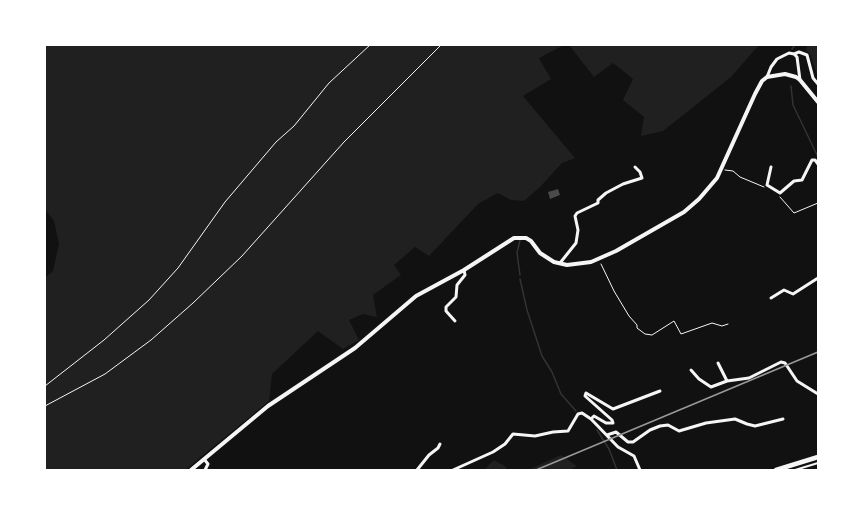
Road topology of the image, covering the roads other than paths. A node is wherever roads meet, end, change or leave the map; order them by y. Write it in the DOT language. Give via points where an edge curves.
graph roads {
  1 [pos="794,54"];
  2 [pos="767,77"];
  3 [pos="800,80"];
  4 [pos="818,84"];
  5 [pos="818,102"];
  6 [pos="818,164"];
  7 [pos="635,167"];
  8 [pos="771,168"];
  9 [pos="560,263"];
  10 [pos="464,270"];
  11 [pos="818,278"];
  12 [pos="771,298"];
  13 [pos="455,321"];
  14 [pos="718,363"];
  15 [pos="691,370"];
  16 [pos="727,381"];
  17 [pos="660,392"];
  18 [pos="818,394"];
  19 [pos="590,419"];
  20 [pos="783,419"];
  21 [pos="607,435"];
  22 [pos="440,444"];
  23 [pos="818,457"];
  24 [pos="204,459"];
  25 [pos="818,463"];
  26 [pos="191,470"];
  27 [pos="205,470"];
  28 [pos="417,470"];
  29 [pos="454,470"];
  30 [pos="640,470"];
  31 [pos="776,470"];
  32 [pos="795,470"];
  1 -- 2 [label="street" via="789,53 777,59"];
  1 -- 3 [label="street" via="797,57"];
  1 -- 4 [label="street" via="799,52 807,55 813,78"];
  2 -- 3 [label="main road" via="785,74"];
  2 -- 9 [label="main road" via="755,94 722,169 699,199 671,220 598,260 574,265"];
  3 -- 5 [label="main road"];
  6 -- 8 [label="street" via="812,160 802,180 794,181 780,193 767,186"];
  7 -- 9 [label="street" via="642,178 623,184 602,196 598,203 577,213 576,243"];
  9 -- 10 [label="main road" via="547,258 531,241 522,237 509,241"];
  10 -- 13 [label="street" via="465,275 457,285 456,297 446,307 446,311"];
  10 -- 24 [label="main road" via="416,296 355,348 268,406"];
  11 -- 12 [label="street" via="793,294 784,290"];
  14 -- 16 [label="street"];
  15 -- 16 [label="street" via="698,379 711,387"];
  16 -- 18 [label="street" via="749,378 781,362 797,381"];
  17 -- 19 [label="street" via="614,409 586,393 584,396 613,423 606,423 594,416"];
  19 -- 21 [label="street"];
  19 -- 29 [label="street" via="582,413 578,414 568,431 535,436 513,434 493,452"];
  20 -- 21 [label="street" via="755,426 735,419 706,423 679,431 668,425 660,426 633,442 628,442 616,432"];
  21 -- 30 [label="street" via="618,447 634,456"];
  22 -- 28 [label="street"];
  23 -- 31 [label="main road"];
  24 -- 26 [label="main road"];
  24 -- 27 [label="street" via="208,464"];
  25 -- 32 [label="street"];
}
